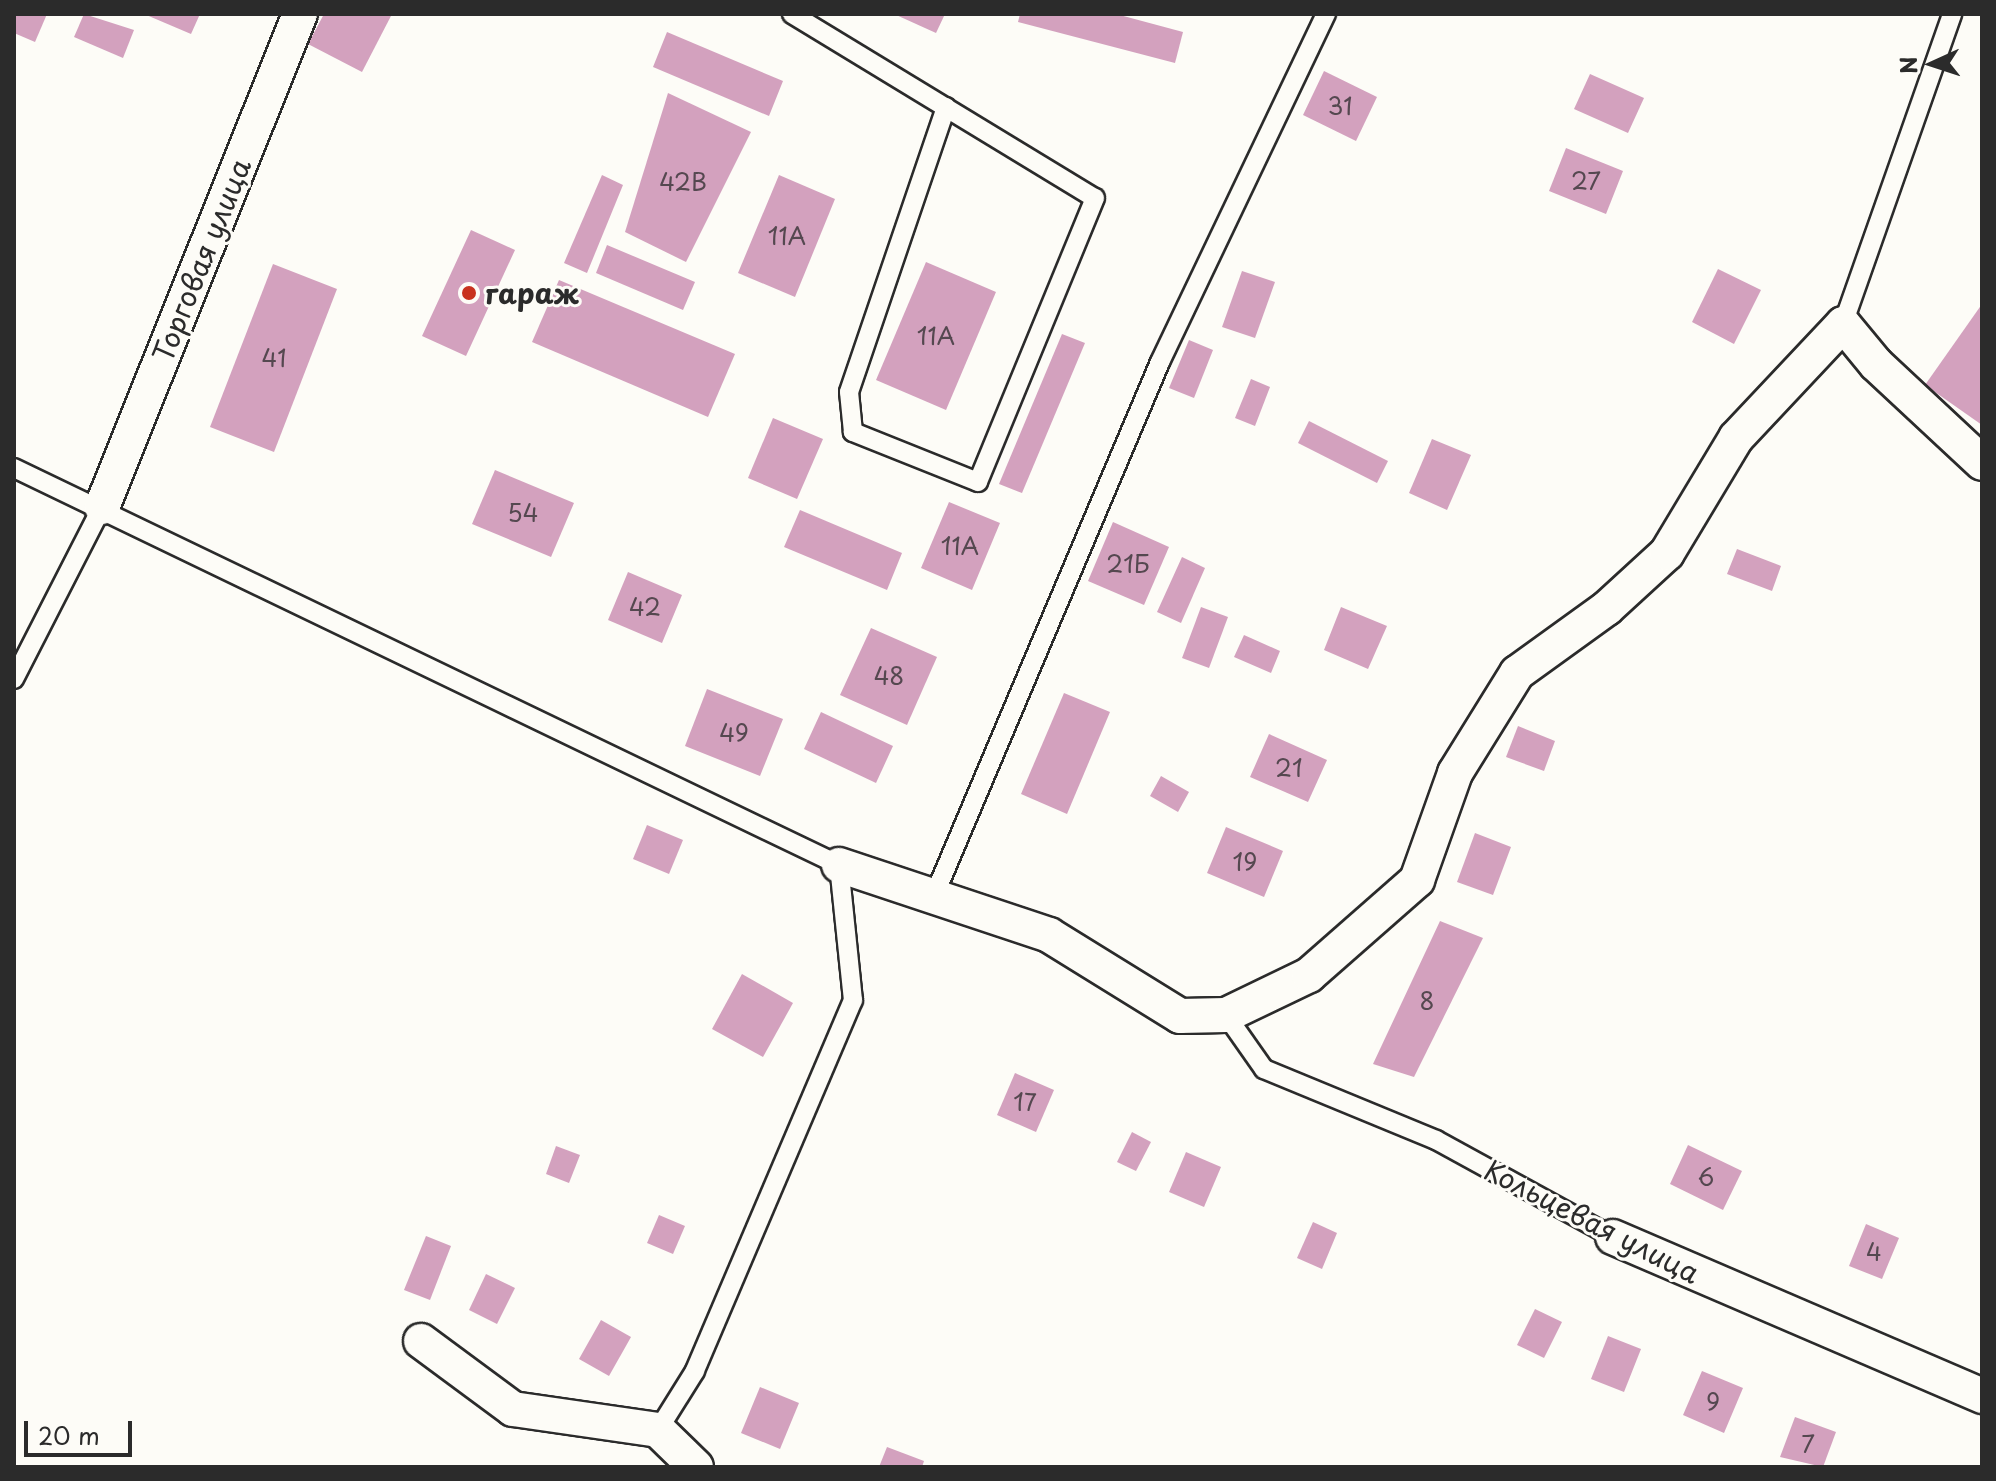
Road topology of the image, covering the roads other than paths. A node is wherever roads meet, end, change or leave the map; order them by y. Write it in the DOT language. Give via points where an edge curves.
graph roads {
  1 [pos="300,14"];
  2 [pos="792,14"];
  3 [pos="1326,14"];
  4 [pos="1952,14"];
  5 [pos="946,107"];
  6 [pos="1843,324"];
  7 [pos="1982,463"];
  8 [pos="14,468"];
  9 [pos="102,507"];
  10 [pos="14,679"];
  11 [pos="839,865"];
  12 [pos="934,896"];
  13 [pos="1226,1015"];
  14 [pos="1613,1237"];
  15 [pos="421,1341"];
  16 [pos="1982,1396"];
  17 [pos="658,1430"];
  18 [pos="696,1467"];
  1 -- 9 [label="street, Торговая улица"];
  2 -- 5 [label="lane"];
  3 -- 12 [label="lane" via="1160,362"];
  4 -- 6 [label="lane"];
  5 -- 5 [label="lane" via="1095,198 978,482 853,432 849,392"];
  6 -- 7 [label="street" via="1876,364"];
  6 -- 13 [label="street" via="1736,438 1667,553 1607,608 1517,673 1455,773 1417,880 1309,975"];
  8 -- 9 [label="lane"];
  9 -- 10 [label="lane"];
  9 -- 11 [label="lane"];
  11 -- 12 [label="street"];
  11 -- 17 [label="lane" via="853,1000 695,1371"];
  12 -- 13 [label="street" via="1049,935 1180,1016"];
  13 -- 14 [label="lane, Кольцевая улица" via="1264,1069 1436,1140"];
  14 -- 16 [label="street, Кольцевая улица"];
  15 -- 17 [label="street" via="513,1409"];
  17 -- 18 [label="street"];
}
